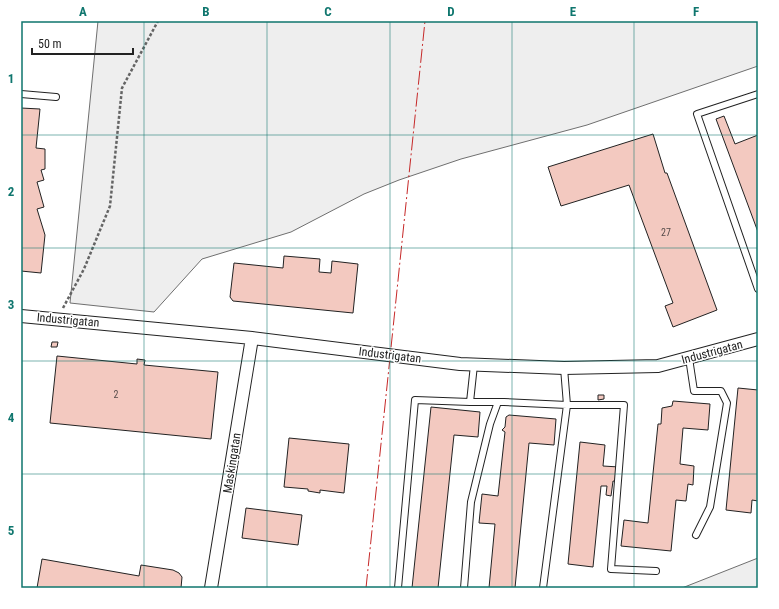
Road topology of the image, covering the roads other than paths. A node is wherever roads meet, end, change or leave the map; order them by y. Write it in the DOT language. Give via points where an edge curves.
graph roads {
  1 [pos="21,94"];
  2 [pos="758,94"];
  3 [pos="56,97"];
  4 [pos="758,289"];
  5 [pos="21,316"];
  6 [pos="252,338"];
  7 [pos="758,339"];
  8 [pos="689,358"];
  9 [pos="474,364"];
  10 [pos="564,368"];
  11 [pos="470,402"];
  12 [pos="498,402"];
  13 [pos="567,405"];
  14 [pos="696,535"];
  15 [pos="656,571"];
  16 [pos="211,588"];
  17 [pos="398,588"];
  18 [pos="464,588"];
  19 [pos="543,588"];
  1 -- 3 [label="lane"];
  2 -- 4 [label="lane" via="698,114"];
  5 -- 6 [label="street, Industrigatan"];
  6 -- 9 [label="street, Industrigatan"];
  6 -- 16 [label="street, Maskingatan"];
  7 -- 8 [label="street, Industrigatan"];
  8 -- 10 [label="street, Industrigatan" via="658,366"];
  8 -- 14 [label="lane" via="694,391 721,391 727,403 710,507"];
  9 -- 10 [label="street, Industrigatan"];
  9 -- 11 [label="lane"];
  10 -- 13 [label="lane"];
  11 -- 12 [label="lane"];
  11 -- 17 [label="lane" via="416,400"];
  12 -- 13 [label="lane"];
  12 -- 18 [label="lane" via="471,502"];
  13 -- 15 [label="lane" via="624,405 611,569"];
  13 -- 19 [label="lane"];
}
